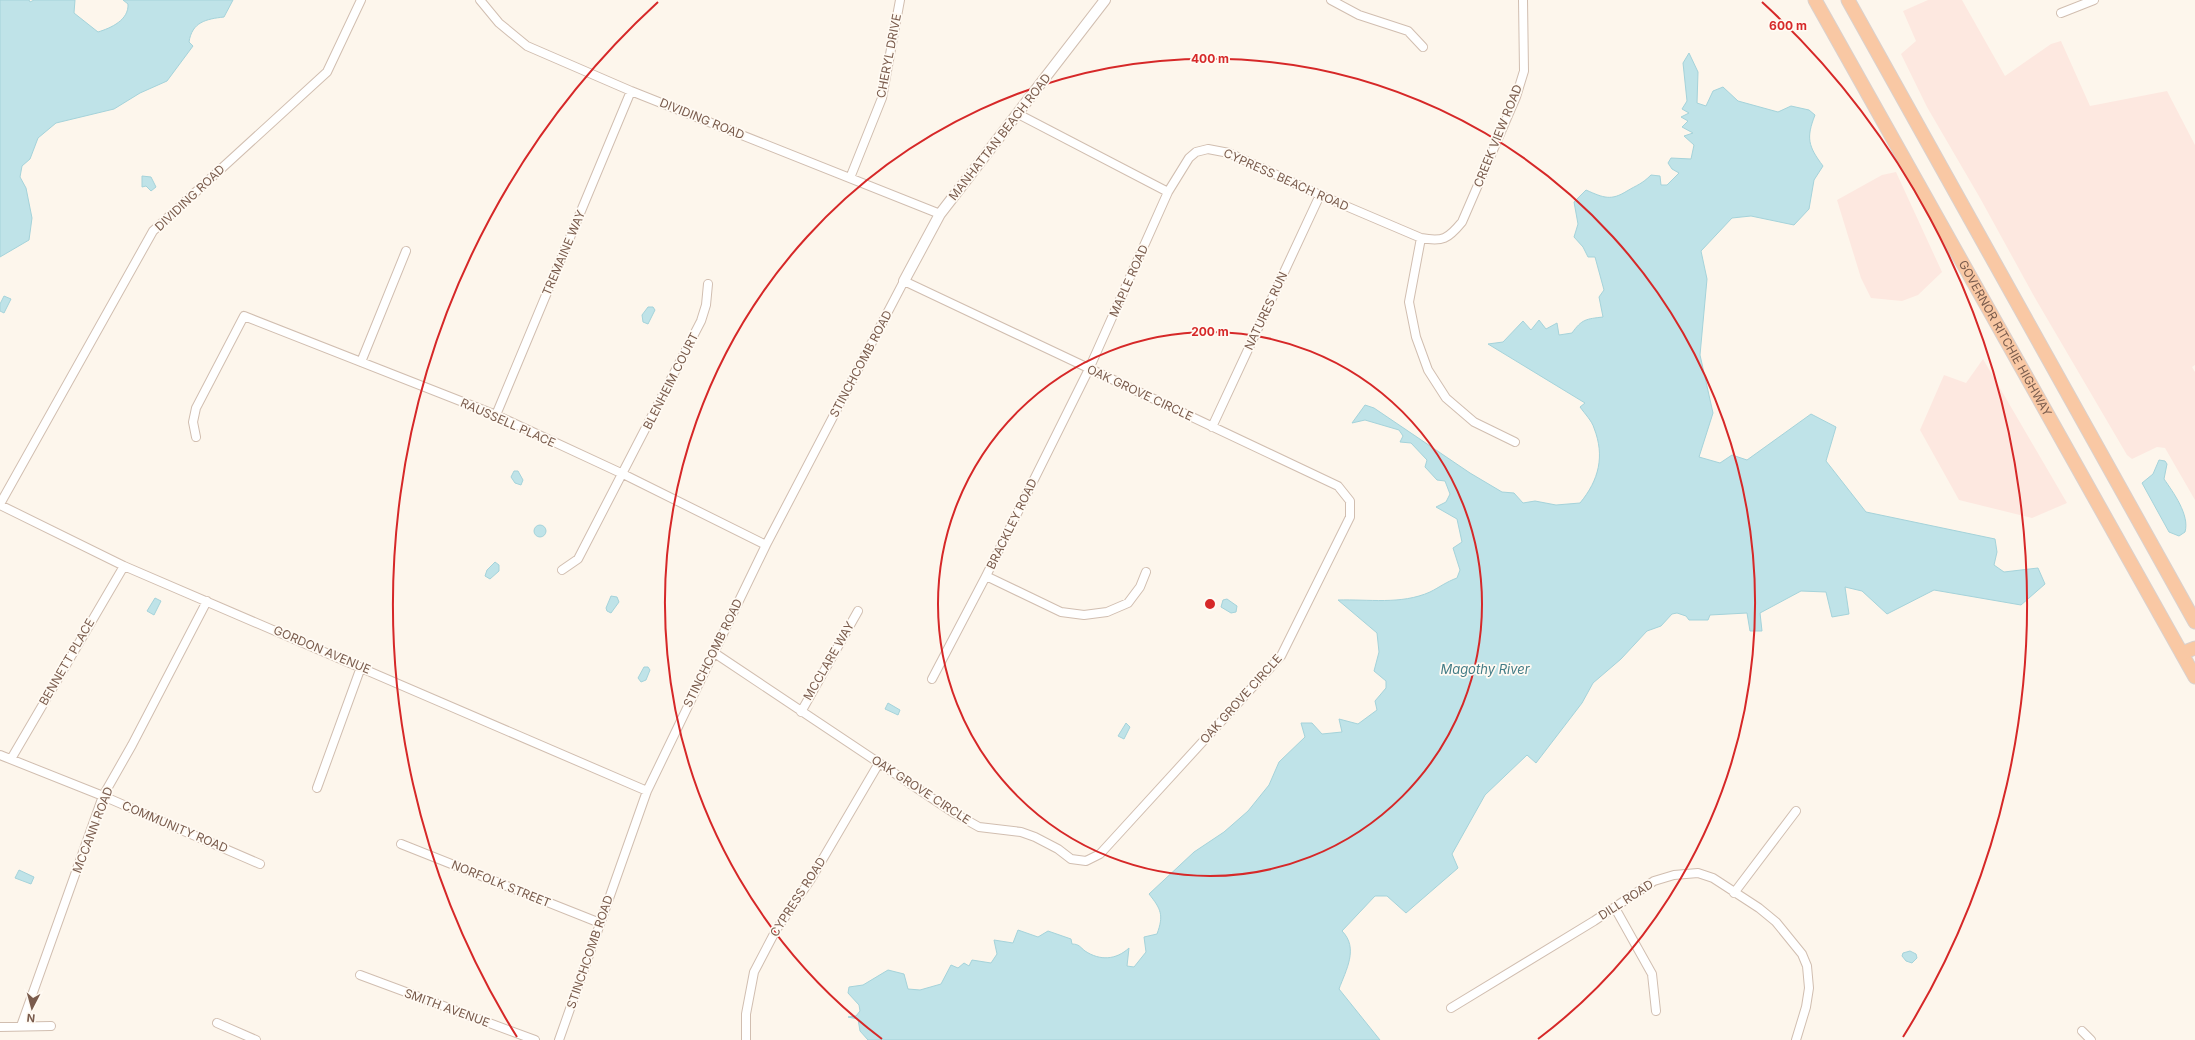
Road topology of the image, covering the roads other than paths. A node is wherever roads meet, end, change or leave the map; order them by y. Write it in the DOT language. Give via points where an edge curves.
graph roads {
  1 [pos="361,0"];
  2 [pos="480,0"];
  3 [pos="900,0"];
  4 [pos="1105,0"];
  5 [pos="1331,0"];
  6 [pos="1523,0"];
  7 [pos="1815,0"];
  8 [pos="1848,0"];
  9 [pos="2094,0"];
  10 [pos="2061,13"];
  11 [pos="1423,47"];
  12 [pos="632,91"];
  13 [pos="1018,114"];
  14 [pos="850,178"];
  15 [pos="1168,192"];
  16 [pos="1320,196"];
  17 [pos="940,214"];
  18 [pos="1462,222"];
  19 [pos="1421,238"];
  20 [pos="406,251"];
  21 [pos="904,281"];
  22 [pos="708,284"];
  23 [pos="361,362"];
  24 [pos="1089,369"];
  25 [pos="496,415"];
  26 [pos="1212,427"];
  27 [pos="196,437"];
  28 [pos="1515,442"];
  29 [pos="623,474"];
  30 [pos="0,504"];
  31 [pos="766,545"];
  32 [pos="124,566"];
  33 [pos="562,570"];
  34 [pos="1146,572"];
  35 [pos="986,576"];
  36 [pos="207,601"];
  37 [pos="858,611"];
  38 [pos="2195,622"];
  39 [pos="2195,648"];
  40 [pos="713,652"];
  41 [pos="2182,653"];
  42 [pos="361,667"];
  43 [pos="2195,677"];
  44 [pos="932,679"];
  45 [pos="801,712"];
  46 [pos="0,755"];
  47 [pos="11,759"];
  48 [pos="879,763"];
  49 [pos="317,788"];
  50 [pos="647,791"];
  51 [pos="103,796"];
  52 [pos="1796,811"];
  53 [pos="401,844"];
  54 [pos="260,864"];
  55 [pos="1734,892"];
  56 [pos="1615,908"];
  57 [pos="600,923"];
  58 [pos="360,975"];
  59 [pos="1451,1008"];
  60 [pos="1656,1011"];
  61 [pos="217,1023"];
  62 [pos="21,1026"];
  63 [pos="51,1026"];
  64 [pos="0,1027"];
  65 [pos="2082,1031"];
  66 [pos="256,1040"];
  67 [pos="535,1040"];
  68 [pos="559,1040"];
  69 [pos="746,1040"];
  70 [pos="1797,1040"];
  71 [pos="2091,1040"];
  1 -- 30 [label="street, DIVIDING ROAD" via="327,72 153,231"];
  2 -- 12 [label="street, DIVIDING ROAD" via="498,23 527,46"];
  3 -- 14 [label="street, CHERYL DRIVE" via="882,98"];
  4 -- 13 [label="street, MANHATTAN BEACH ROAD"];
  5 -- 11 [label="street" via="1359,15 1408,31"];
  6 -- 18 [label="street, CREEK VIEW ROAD" via="1524,71 1516,97"];
  7 -- 41 [label="highway, GOVERNOR RITCHIE HIGHWAY"];
  8 -- 38 [label="highway"];
  9 -- 10 [label="street"];
  12 -- 14 [label="street, DIVIDING ROAD"];
  12 -- 25 [label="street, TREMAINE WAY"];
  13 -- 15 [label="street"];
  13 -- 17 [label="street, MANHATTAN BEACH ROAD"];
  14 -- 17 [label="street, DIVIDING ROAD"];
  15 -- 16 [label="street, CYPRESS BEACH ROAD" via="1189,158 1196,152 1208,149 1230,153"];
  15 -- 24 [label="street, MAPLE ROAD"];
  16 -- 19 [label="street, CYPRESS BEACH ROAD"];
  16 -- 26 [label="street, NATURES RUN"];
  17 -- 21 [label="street, MANHATTAN BEACH ROAD"];
  18 -- 19 [label="street, CYPRESS BEACH ROAD" via="1452,234 1439,241"];
  19 -- 28 [label="street" via="1409,302 1416,337 1428,370 1446,398 1474,422"];
  20 -- 23 [label="street"];
  21 -- 24 [label="street, OAK GROVE CIRCLE"];
  21 -- 31 [label="street, STINCHCOMB ROAD"];
  22 -- 29 [label="street, BLENHEIM COURT" via="701,321"];
  23 -- 25 [label="street, RAUSSELL PLACE"];
  23 -- 27 [label="street, RAUSSELL PLACE" via="244,316 196,408 193,422"];
  24 -- 26 [label="street, OAK GROVE CIRCLE"];
  24 -- 35 [label="street, BRACKLEY ROAD"];
  25 -- 29 [label="street, RAUSSELL PLACE"];
  26 -- 48 [label="street, OAK GROVE CIRCLE" via="1338,486 1350,501 1350,518 1281,656 1100,854 1086,861 1071,859 1036,837 1021,832 979,827"];
  29 -- 31 [label="street, RAUSSELL PLACE"];
  29 -- 33 [label="street, BLENHEIM COURT" via="578,559"];
  30 -- 32 [label="street, GORDON AVENUE"];
  31 -- 40 [label="street, STINCHCOMB ROAD"];
  32 -- 36 [label="street, GORDON AVENUE"];
  32 -- 47 [label="street, BENNETT PLACE"];
  34 -- 35 [label="street" via="1140,587 1128,603 1107,612 1084,615 1061,612"];
  35 -- 44 [label="street, BRACKLEY ROAD"];
  36 -- 42 [label="street, GORDON AVENUE"];
  36 -- 51 [label="street, MCCANN ROAD"];
  37 -- 45 [label="street, MCCLARE WAY"];
  39 -- 41 [label="highway"];
  40 -- 45 [label="street, OAK GROVE CIRCLE"];
  40 -- 50 [label="street, STINCHCOMB ROAD"];
  41 -- 43 [label="highway, GOVERNOR RITCHIE HIGHWAY"];
  42 -- 49 [label="street"];
  42 -- 50 [label="street, GORDON AVENUE"];
  45 -- 48 [label="street, OAK GROVE CIRCLE"];
  46 -- 47 [label="street, COMMUNITY ROAD"];
  47 -- 51 [label="street, COMMUNITY ROAD"];
  48 -- 69 [label="street, CYPRESS ROAD" via="812,879 776,930 754,972 746,1014"];
  50 -- 57 [label="street, STINCHCOMB ROAD"];
  51 -- 54 [label="street, COMMUNITY ROAD"];
  51 -- 62 [label="street, MCCANN ROAD"];
  52 -- 55 [label="street"];
  53 -- 57 [label="street, NORFOLK STREET"];
  55 -- 56 [label="street, DILL ROAD" via="1705,874 1686,873 1654,881"];
  55 -- 70 [label="street, DILL ROAD" via="1760,908 1776,922 1805,959 1809,988"];
  56 -- 59 [label="street, DILL ROAD"];
  56 -- 60 [label="street" via="1652,974"];
  57 -- 68 [label="street, STINCHCOMB ROAD"];
  58 -- 67 [label="street, SMITH AVENUE"];
  61 -- 66 [label="street"];
  62 -- 63 [label="street"];
  62 -- 64 [label="street"];
  65 -- 71 [label="street"];
}
